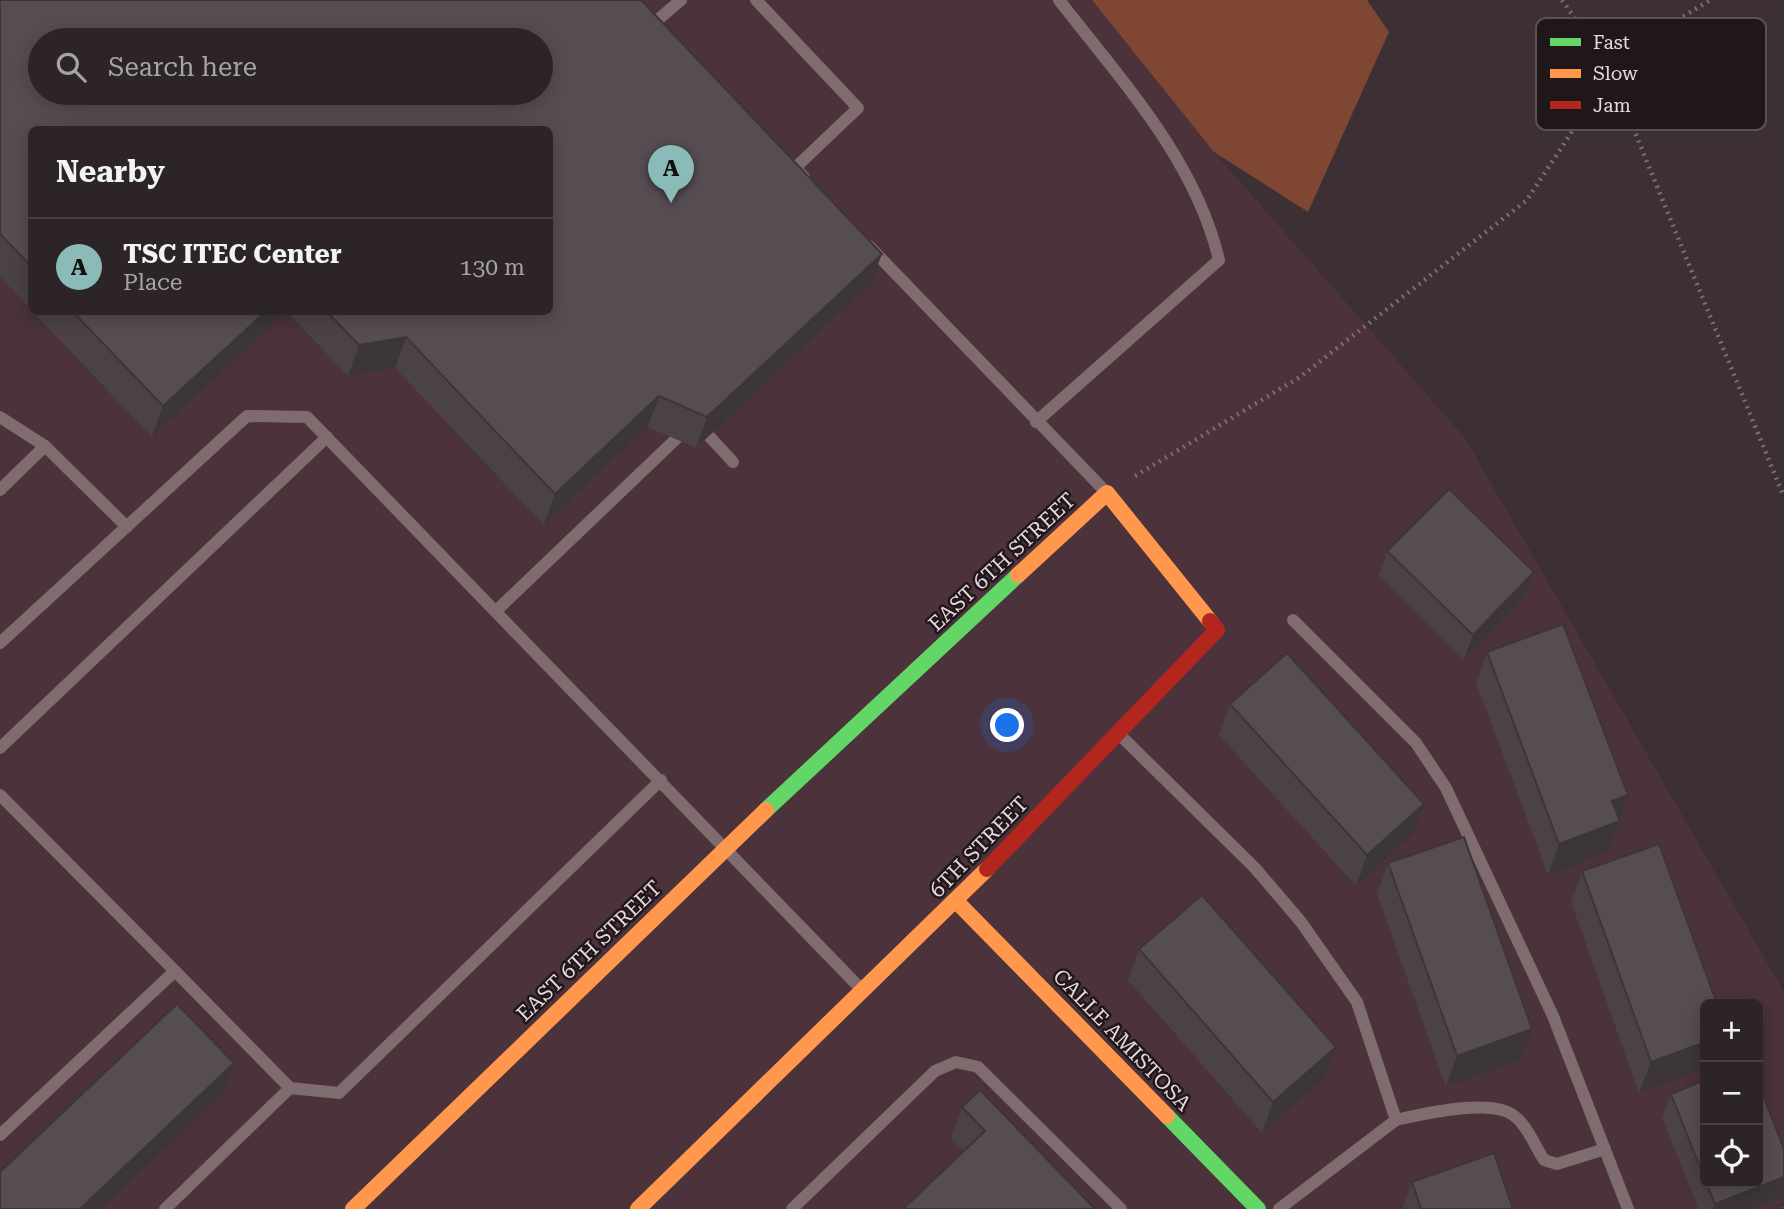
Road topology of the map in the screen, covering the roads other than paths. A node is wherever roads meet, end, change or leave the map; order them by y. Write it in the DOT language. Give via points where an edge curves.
graph roads {
  1 [pos="630,0"];
  2 [pos="681,0"];
  3 [pos="756,0"];
  4 [pos="1059,0"];
  5 [pos="813,187"];
  6 [pos="858,235"];
  7 [pos="0,417"];
  8 [pos="1036,422"];
  9 [pos="709,436"];
  10 [pos="327,437"];
  11 [pos="676,439"];
  12 [pos="45,446"];
  13 [pos="733,462"];
  14 [pos="0,490"];
  15 [pos="1107,493"];
  16 [pos="127,527"];
  17 [pos="496,611"];
  18 [pos="1293,620"];
  19 [pos="0,643"];
  20 [pos="1118,733"];
  21 [pos="0,748"];
  22 [pos="661,780"];
  23 [pos="0,795"];
  24 [pos="726,847"];
  25 [pos="956,901"];
  26 [pos="175,971"];
  27 [pos="864,991"];
  28 [pos="290,1088"];
  29 [pos="1396,1120"];
  30 [pos="0,1135"];
  31 [pos="1605,1149"];
  32 [pos="165,1209"];
  33 [pos="353,1209"];
  34 [pos="638,1209"];
  35 [pos="793,1209"];
  36 [pos="1121,1209"];
  37 [pos="1258,1209"];
  38 [pos="1279,1209"];
  39 [pos="1628,1209"];
  1 -- 2 [label="lane" via="653,24"];
  3 -- 5 [label="lane" via="858,108 795,168"];
  4 -- 8 [label="lane" via="1182,166 1210,222 1219,260"];
  6 -- 8 [label="lane"];
  7 -- 12 [label="lane"];
  8 -- 15 [label="lane"];
  9 -- 13 [label="lane"];
  10 -- 16 [label="lane" via="307,417 247,416"];
  10 -- 17 [label="lane"];
  10 -- 21 [label="lane"];
  11 -- 17 [label="lane"];
  12 -- 14 [label="lane"];
  12 -- 16 [label="lane"];
  15 -- 20 [label="street, 6TH STREET" via="1217,630"];
  15 -- 24 [label="street, EAST 6TH STREET"];
  16 -- 19 [label="lane"];
  17 -- 22 [label="lane"];
  18 -- 31 [label="lane" via="1416,743 1446,789 1553,1016"];
  20 -- 25 [label="street, 6TH STREET"];
  20 -- 29 [label="lane" via="1255,868 1301,922 1357,1002"];
  22 -- 24 [label="lane"];
  22 -- 28 [label="lane" via="339,1093"];
  23 -- 26 [label="lane"];
  24 -- 27 [label="lane"];
  24 -- 33 [label="street, EAST 6TH STREET"];
  25 -- 27 [label="street, 6TH STREET"];
  25 -- 37 [label="street, CALLE AMISTOSA"];
  26 -- 28 [label="lane"];
  26 -- 30 [label="lane"];
  27 -- 34 [label="street, 6TH STREET"];
  28 -- 32 [label="lane"];
  29 -- 31 [label="lane" via="1437,1111 1495,1108 1513,1115 1544,1160 1557,1164"];
  29 -- 38 [label="lane"];
  31 -- 39 [label="lane"];
  35 -- 36 [label="lane" via="935,1071 956,1062 978,1067"];
}
